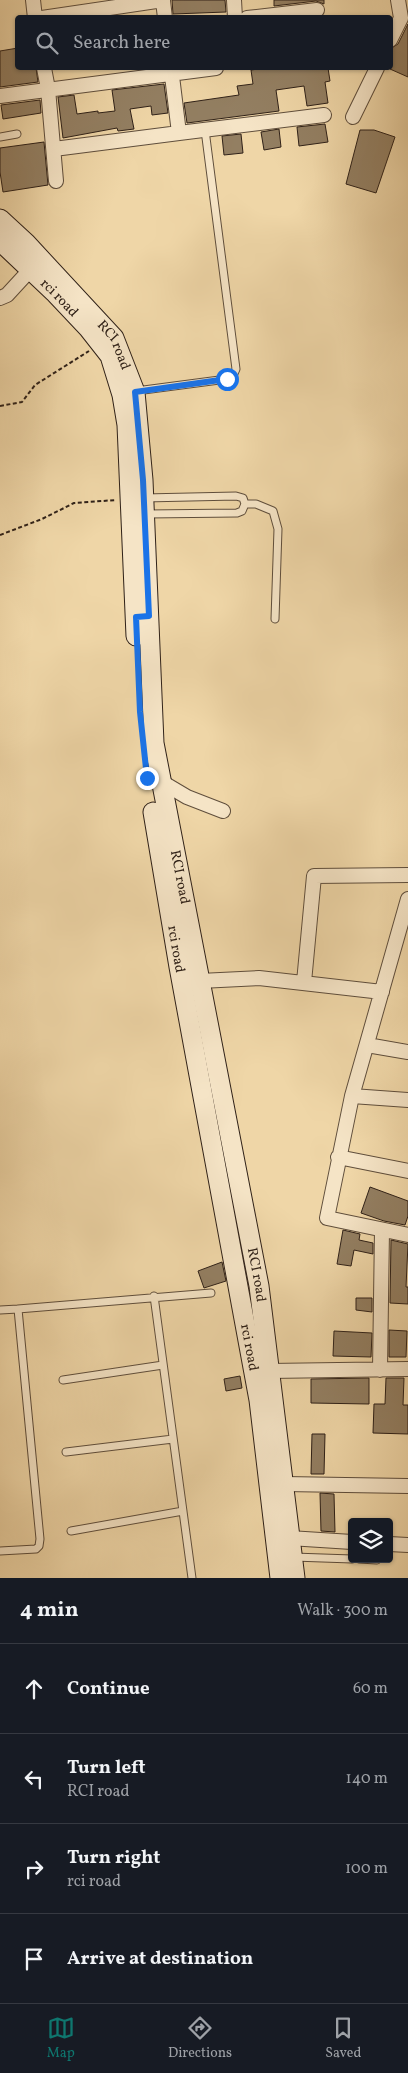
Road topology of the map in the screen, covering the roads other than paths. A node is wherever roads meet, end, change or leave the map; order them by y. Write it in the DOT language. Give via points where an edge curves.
graph roads {
  1 [pos="33,0"];
  2 [pos="163,0"];
  3 [pos="234,0"];
  4 [pos="398,0"];
  5 [pos="100,4"];
  6 [pos="317,10"];
  7 [pos="35,15"];
  8 [pos="54,15"];
  9 [pos="165,15"];
  10 [pos="234,15"];
  11 [pos="274,15"];
  12 [pos="393,34"];
  13 [pos="44,70"];
  14 [pos="186,70"];
  15 [pos="376,70"];
  16 [pos="171,71"];
  17 [pos="48,89"];
  18 [pos="0,96"];
  19 [pos="324,115"];
  20 [pos="353,117"];
  21 [pos="205,130"];
  22 [pos="179,133"];
  23 [pos="17,134"];
  24 [pos="0,137"];
  25 [pos="54,149"];
  26 [pos="56,181"];
  27 [pos="0,219"];
  28 [pos="0,241"];
  29 [pos="30,270"];
  30 [pos="0,298"];
  31 [pos="135,392"];
  32 [pos="139,504"];
  33 [pos="245,504"];
  34 [pos="142,617"];
  35 [pos="275,619"];
  36 [pos="160,781"];
  37 [pos="223,811"];
  38 [pos="408,875"];
  39 [pos="408,899"];
  40 [pos="403,935"];
  41 [pos="200,981"];
  42 [pos="304,982"];
  43 [pos="382,992"];
  44 [pos="201,1034"];
  45 [pos="368,1045"];
  46 [pos="408,1052"];
  47 [pos="352,1096"];
  48 [pos="408,1100"];
  49 [pos="338,1157"];
  50 [pos="408,1171"];
  51 [pos="382,1230"];
  52 [pos="408,1235"];
  53 [pos="211,1292"];
  54 [pos="154,1296"];
  55 [pos="18,1309"];
  56 [pos="0,1310"];
  57 [pos="163,1366"];
  58 [pos="408,1369"];
  59 [pos="380,1370"];
  60 [pos="270,1371"];
  61 [pos="63,1380"];
  62 [pos="173,1439"];
  63 [pos="66,1452"];
  64 [pos="284,1484"];
  65 [pos="408,1486"];
  66 [pos="183,1511"];
  67 [pos="71,1532"];
  68 [pos="289,1538"];
  69 [pos="348,1542"];
  70 [pos="393,1544"];
  71 [pos="408,1545"];
  72 [pos="0,1551"];
  73 [pos="292,1557"];
  74 [pos="348,1559"];
  75 [pos="192,1578"];
  76 [pos="280,1578"];
  77 [pos="295,1578"];
  1 -- 7 [label="street"];
  2 -- 5 [label="street"];
  2 -- 9 [label="street"];
  3 -- 10 [label="street"];
  4 -- 12 [label="street" via="401,18"];
  5 -- 8 [label="street"];
  6 -- 11 [label="street"];
  13 -- 17 [label="street"];
  14 -- 16 [label="street"];
  15 -- 20 [label="street"];
  16 -- 17 [label="street"];
  16 -- 22 [label="street"];
  17 -- 18 [label="street"];
  17 -- 25 [label="street"];
  19 -- 21 [label="street"];
  21 -- 22 [label="street"];
  21 -- 31 [label="lane" via="236,369 227,379"];
  22 -- 25 [label="street"];
  23 -- 24 [label="lane"];
  25 -- 26 [label="street"];
  27 -- 31 [label="main road, RCI road" via="114,338"];
  28 -- 29 [label="main road, rci road"];
  29 -- 30 [label="street" via="7,295"];
  29 -- 32 [label="main road, rci road" via="81,321 110,356 122,395"];
  31 -- 32 [label="main road, RCI road"];
  32 -- 33 [label="lane" via="236,496 243,498"];
  32 -- 33 [label="lane" via="237,513"];
  32 -- 34 [label="main road, RCI road"];
  33 -- 35 [label="lane" via="256,504 273,511 278,529"];
  34 -- 36 [label="main road, RCI road"];
  34 -- 44 [label="main road, rci road" via="140,712 147,778"];
  36 -- 37 [label="street" via="187,797"];
  36 -- 41 [label="main road, RCI road"];
  38 -- 42 [label="street" via="314,876"];
  39 -- 40 [label="street"];
  40 -- 43 [label="street"];
  41 -- 42 [label="street" via="259,978"];
  41 -- 44 [label="main road, RCI road"];
  42 -- 43 [label="street"];
  43 -- 45 [label="street"];
  44 -- 60 [label="main road, RCI road" via="257,1276"];
  44 -- 76 [label="main road, rci road" via="259,1400"];
  45 -- 46 [label="street"];
  45 -- 47 [label="street"];
  47 -- 48 [label="street"];
  47 -- 49 [label="street"];
  49 -- 50 [label="street"];
  49 -- 51 [label="street" via="326,1218"];
  51 -- 52 [label="street"];
  51 -- 59 [label="street"];
  53 -- 54 [label="lane"];
  54 -- 55 [label="lane"];
  54 -- 57 [label="lane"];
  55 -- 56 [label="lane"];
  55 -- 72 [label="lane" via="40,1539 36,1549"];
  57 -- 61 [label="lane"];
  57 -- 62 [label="lane"];
  58 -- 59 [label="street"];
  59 -- 60 [label="street"];
  60 -- 64 [label="main road, RCI road"];
  62 -- 63 [label="lane"];
  62 -- 66 [label="lane"];
  64 -- 65 [label="street"];
  64 -- 68 [label="main road, RCI road"];
  66 -- 67 [label="lane"];
  66 -- 75 [label="lane"];
  68 -- 69 [label="street"];
  68 -- 73 [label="main road, RCI road"];
  70 -- 71 [label="street"];
  73 -- 74 [label="lane"];
  73 -- 77 [label="main road, RCI road"];
}
